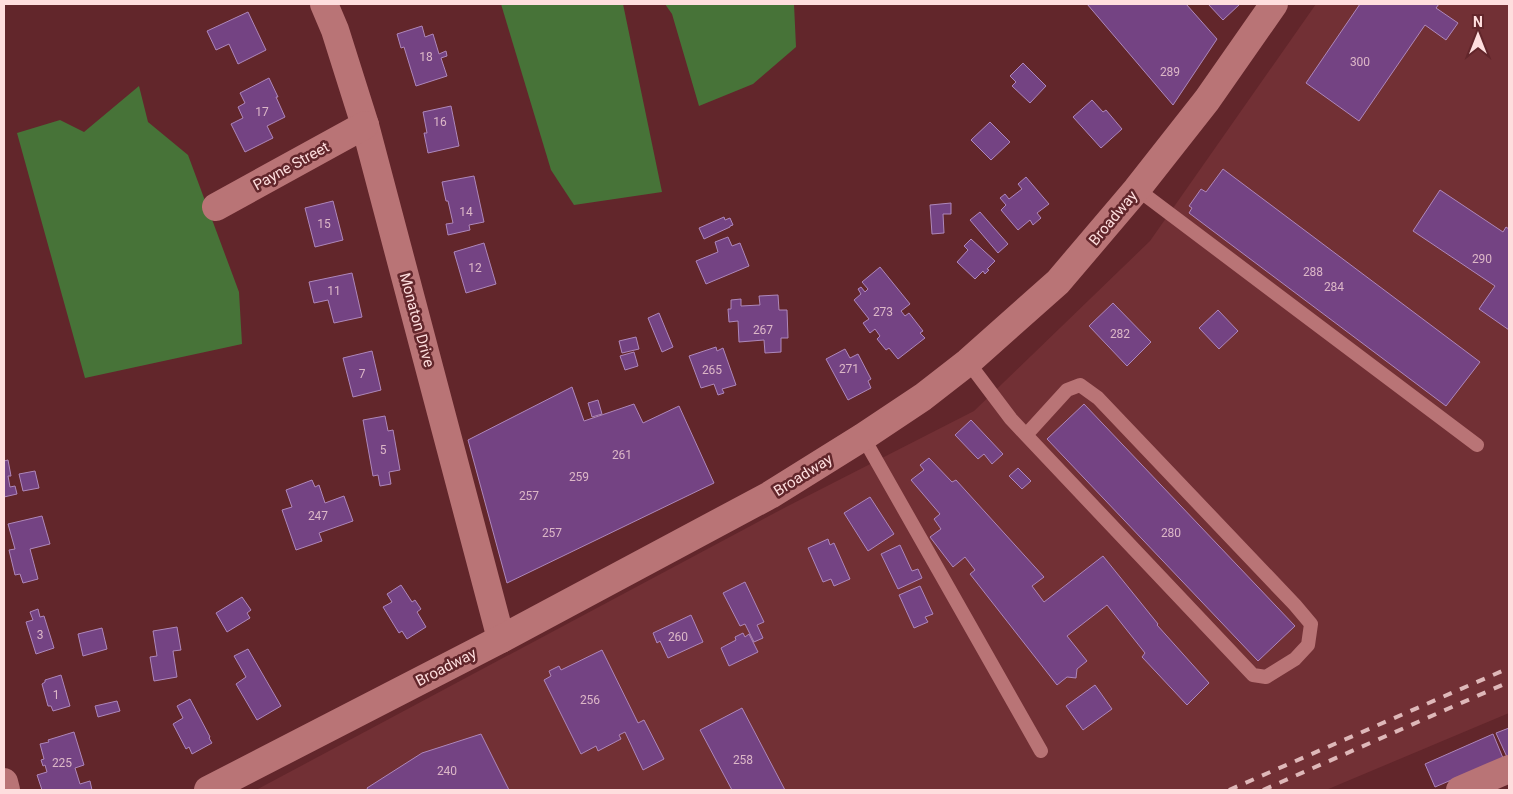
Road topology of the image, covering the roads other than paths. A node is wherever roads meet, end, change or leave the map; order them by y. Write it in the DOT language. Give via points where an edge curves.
graph roads {
  1 [pos="324,4"];
  2 [pos="1274,4"];
  3 [pos="365,125"];
  4 [pos="1138,190"];
  5 [pos="216,207"];
  6 [pos="968,362"];
  7 [pos="1026,435"];
  8 [pos="863,437"];
  9 [pos="1477,445"];
  10 [pos="501,639"];
  11 [pos="1041,751"];
  12 [pos="1509,769"];
  13 [pos="4,782"];
  14 [pos="6,790"];
  15 [pos="208,790"];
  16 [pos="1460,790"];
  1 -- 3 [label="street, Monaton Drive"];
  2 -- 4 [label="street, Broadway"];
  3 -- 5 [label="street, Payne Street"];
  3 -- 10 [label="street, Monaton Drive"];
  4 -- 6 [label="street, Broadway" via="1058,282"];
  4 -- 9 [label="lane"];
  6 -- 7 [label="lane"];
  6 -- 8 [label="street, Broadway"];
  7 -- 7 [label="lane" via="1253,675 1266,677 1295,659 1308,645 1311,624 1295,605 1098,398 1080,385 1067,390"];
  8 -- 10 [label="street, Broadway" via="770,495"];
  8 -- 11 [label="lane"];
  10 -- 15 [label="street, Broadway"];
  12 -- 16 [label="street"];
  13 -- 14 [label="street"];
}
